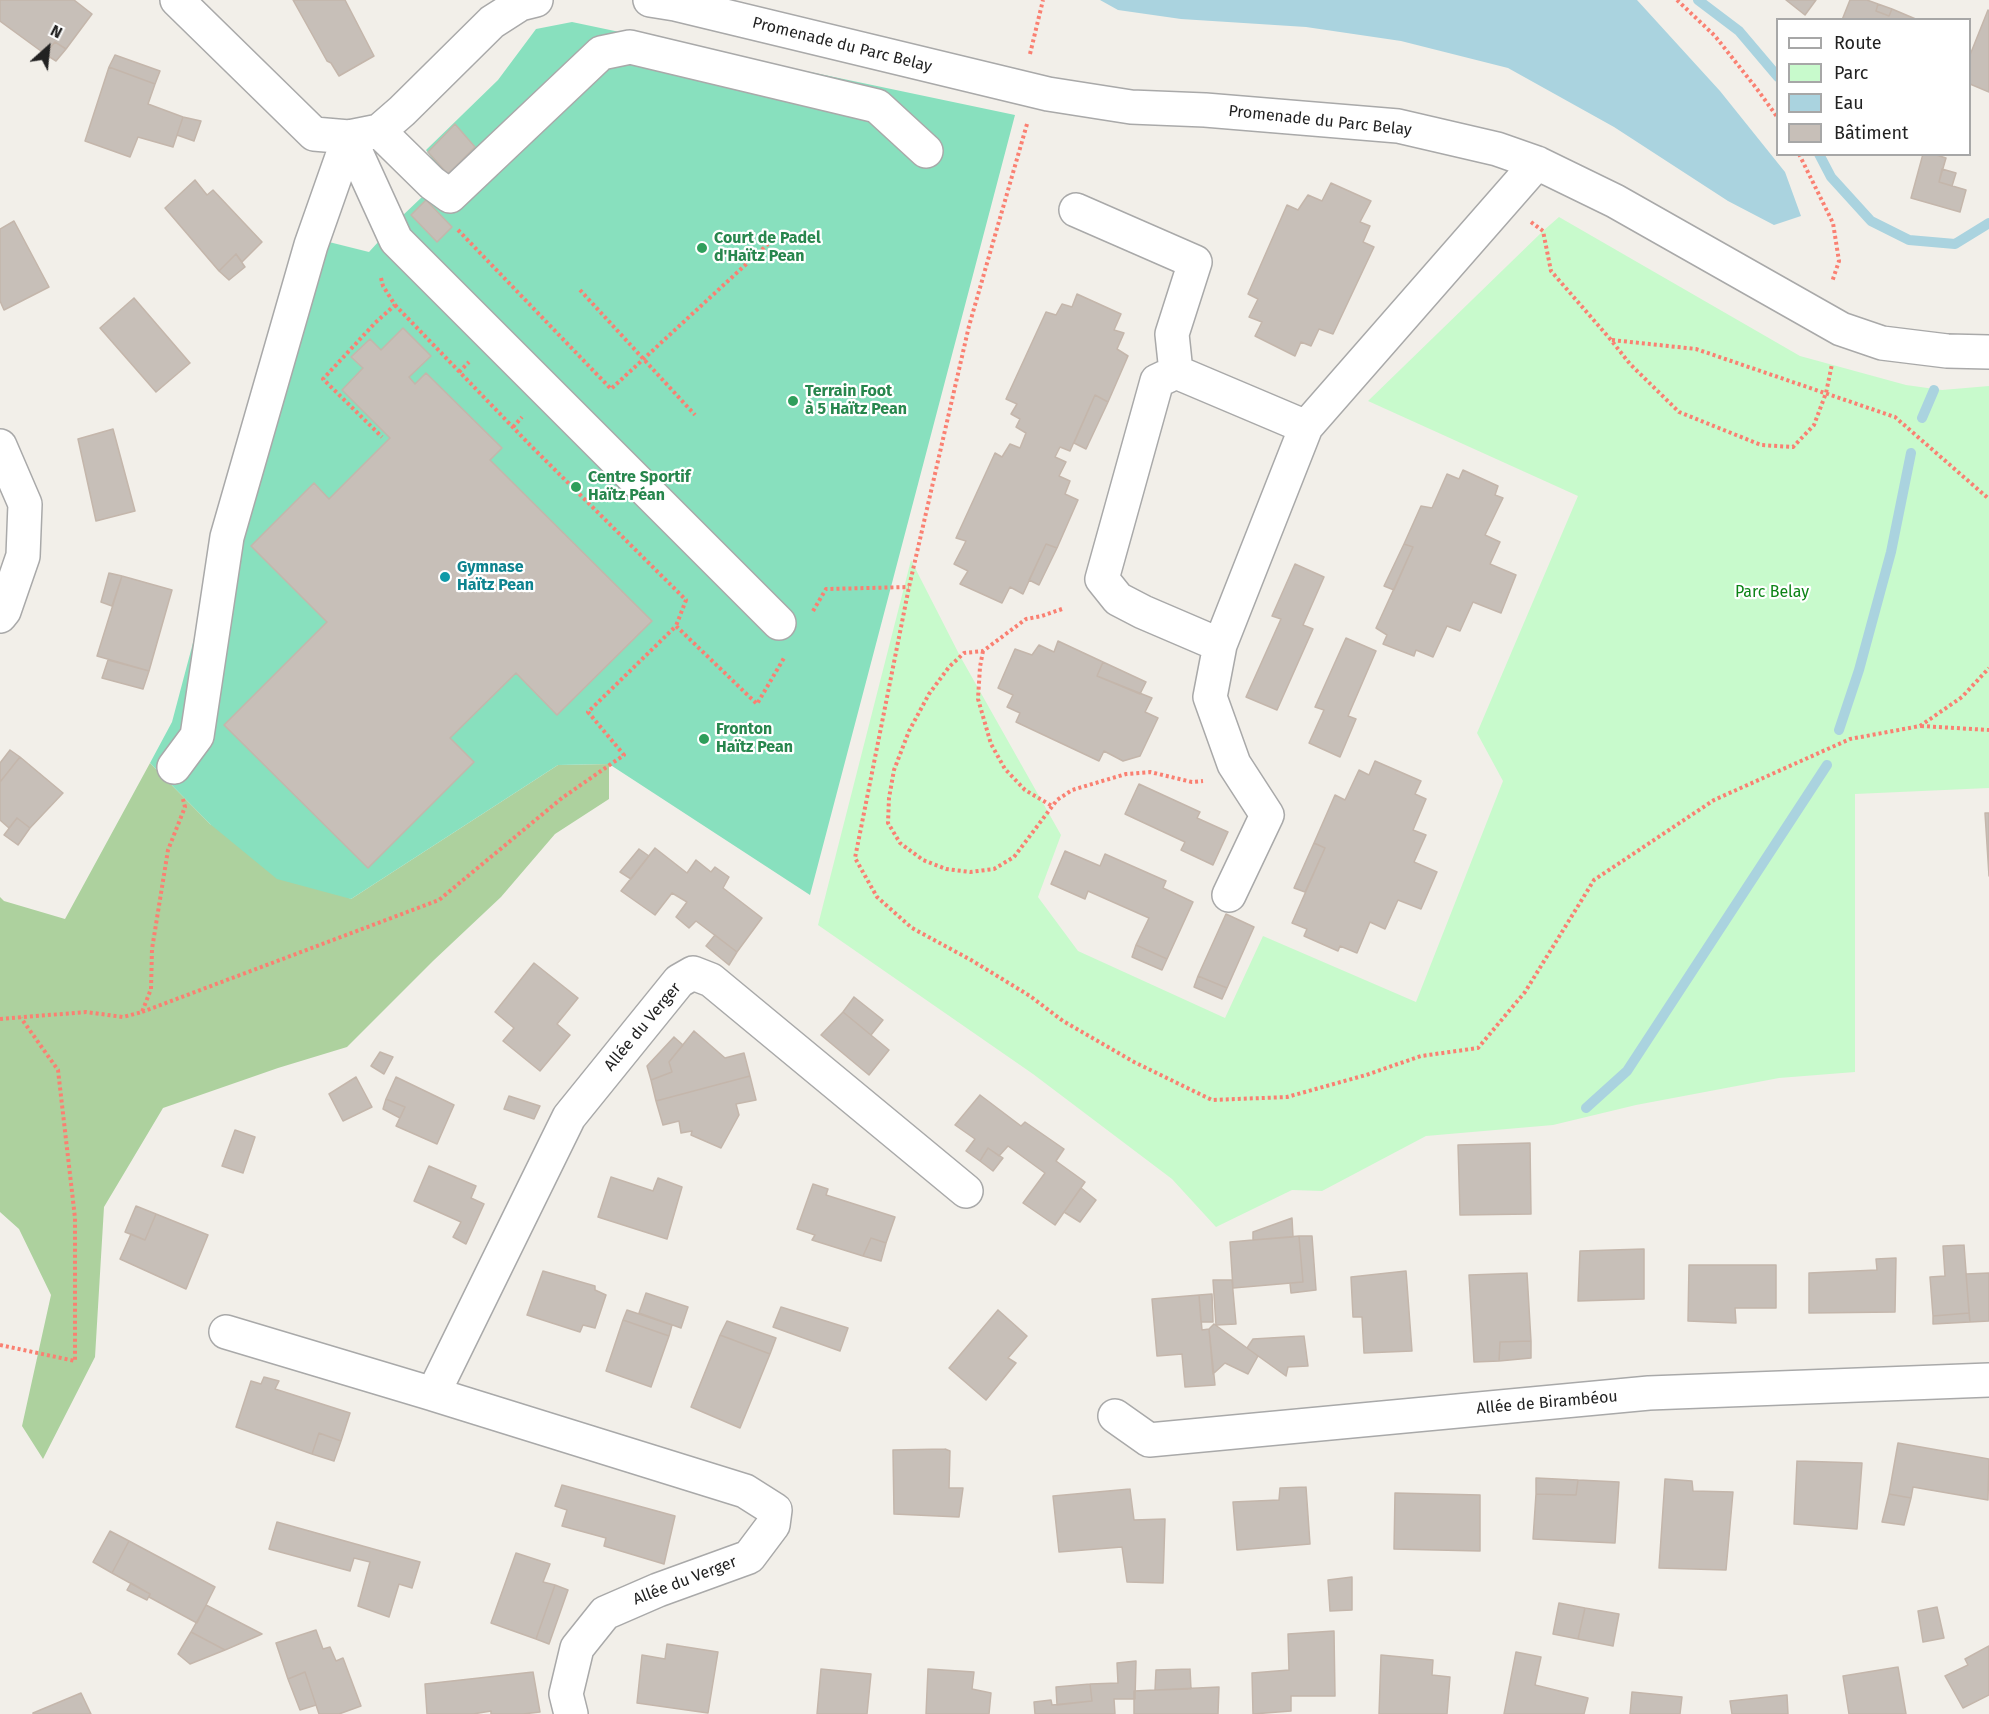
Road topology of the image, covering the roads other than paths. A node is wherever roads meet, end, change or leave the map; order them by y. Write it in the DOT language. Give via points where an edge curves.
graph roads {
  1 [pos="177,0"];
  2 [pos="536,0"];
  3 [pos="650,0"];
  4 [pos="364,134"];
  5 [pos="926,151"];
  6 [pos="1537,163"];
  7 [pos="1076,210"];
  8 [pos="1989,352"];
  9 [pos="1176,372"];
  10 [pos="1306,426"];
  11 [pos="0,446"];
  12 [pos="0,616"];
  13 [pos="794,620"];
  14 [pos="1220,645"];
  15 [pos="174,767"];
  16 [pos="1229,895"];
  17 [pos="966,1191"];
  18 [pos="226,1332"];
  19 [pos="1989,1380"];
  20 [pos="433,1394"];
  21 [pos="1114,1416"];
  22 [pos="571,1714"];
  1 -- 4 [label="street" via="314,134"];
  2 -- 4 [label="street" via="520,4 492,22 402,111"];
  3 -- 6 [label="street, Promenade du Parc Belay" via="1048,94 1131,107 1398,126 1497,148"];
  4 -- 5 [label="street" via="450,196 601,53 630,47 877,106"];
  4 -- 13 [label="street" via="396,240"];
  4 -- 15 [label="street" via="311,245 227,537 197,736"];
  6 -- 8 [label="street, Promenade du Parc Belay" via="1616,201 1841,329 1882,343"];
  6 -- 10 [label="street"];
  7 -- 9 [label="street" via="1195,262 1172,334"];
  9 -- 10 [label="street"];
  9 -- 14 [label="street" via="1156,381 1102,579 1118,599"];
  10 -- 14 [label="street"];
  11 -- 12 [label="street" via="25,504 23,556"];
  14 -- 16 [label="street" via="1209,697 1234,764 1267,814"];
  17 -- 20 [label="street, Allée du Verger" via="711,980 693,973 679,981 569,1117"];
  18 -- 20 [label="street, Allée du Verger"];
  19 -- 21 [label="street, Allée de Birambéou" via="1649,1393 1149,1440"];
  20 -- 22 [label="street, Allée du Verger" via="745,1491 775,1510 773,1525 749,1557 605,1613 577,1648 567,1694"];
}
